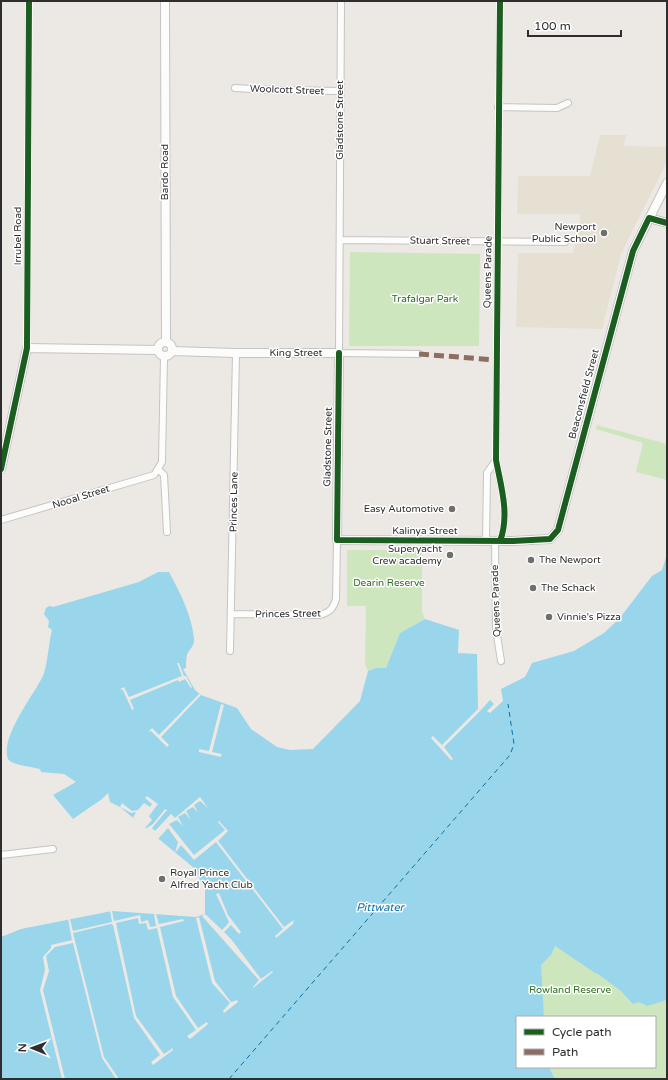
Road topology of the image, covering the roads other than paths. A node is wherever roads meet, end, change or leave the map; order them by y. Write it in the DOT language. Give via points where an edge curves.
graph roads {
  1 [pos="29,1"];
  2 [pos="165,1"];
  3 [pos="341,1"];
  4 [pos="500,1"];
  5 [pos="235,88"];
  6 [pos="339,91"];
  7 [pos="568,103"];
  8 [pos="498,107"];
  9 [pos="667,183"];
  10 [pos="649,218"];
  11 [pos="667,223"];
  12 [pos="340,240"];
  13 [pos="498,242"];
  14 [pos="565,242"];
  15 [pos="166,342"];
  16 [pos="27,348"];
  17 [pos="158,350"];
  18 [pos="172,350"];
  19 [pos="236,353"];
  20 [pos="339,353"];
  21 [pos="419,354"];
  22 [pos="164,357"];
  23 [pos="496,460"];
  24 [pos="1,469"];
  25 [pos="159,470"];
  26 [pos="1,520"];
  27 [pos="167,532"];
  28 [pos="337,540"];
  29 [pos="486,541"];
  30 [pos="498,541"];
  31 [pos="513,541"];
  32 [pos="336,599"];
  33 [pos="232,614"];
  34 [pos="230,651"];
  35 [pos="501,661"];
  36 [pos="53,849"];
  37 [pos="1,855"];
  1 -- 16 [label="street, Irrubel Road"];
  2 -- 15 [label="street, Bardo Road"];
  3 -- 6 [label="street, Gladstone Street"];
  4 -- 8 [label="street, Queens Parade"];
  5 -- 6 [label="street, Woolcott Street"];
  6 -- 12 [label="street, Gladstone Street"];
  7 -- 8 [label="street" via="557,108"];
  8 -- 13 [label="street, Queens Parade"];
  9 -- 10 [label="street, Beaconsfield Street"];
  10 -- 11 [label="street"];
  10 -- 31 [label="street, Beaconsfield Street" via="633,251 558,530 547,540"];
  12 -- 13 [label="street, Stuart Street"];
  12 -- 20 [label="street, Gladstone Street"];
  13 -- 14 [label="street, Stuart Street"];
  13 -- 23 [label="street, Queens Parade"];
  15 -- 17 [label="street" via="161,343"];
  15 -- 18 [label="street"];
  16 -- 17 [label="street"];
  16 -- 24 [label="street, Irrubel Road"];
  17 -- 22 [label="street"];
  18 -- 19 [label="street, King Street"];
  18 -- 22 [label="street"];
  19 -- 20 [label="street, King Street"];
  19 -- 33 [label="street, Princes Lane"];
  20 -- 21 [label="street, King Street"];
  20 -- 28 [label="street, Gladstone Street"];
  22 -- 25 [label="street" via="162,462"];
  23 -- 29 [label="street, Queens Parade" via="487,473"];
  23 -- 30 [label="street, Queens Parade" via="504,495 503,533"];
  25 -- 26 [label="street, Nooal Street" via="154,475"];
  25 -- 27 [label="street" via="164,476"];
  28 -- 29 [label="street, Kalinya Street"];
  28 -- 32 [label="street, Gladstone Street"];
  29 -- 30 [label="street, Kalinya Street"];
  30 -- 31 [label="street, Kalinya Street"];
  30 -- 35 [label="street, Queens Parade" via="495,622"];
  32 -- 33 [label="street, Princes Street" via="334,607 328,613 320,615"];
  33 -- 34 [label="street, Princes Lane"];
  36 -- 37 [label="street"];
}
